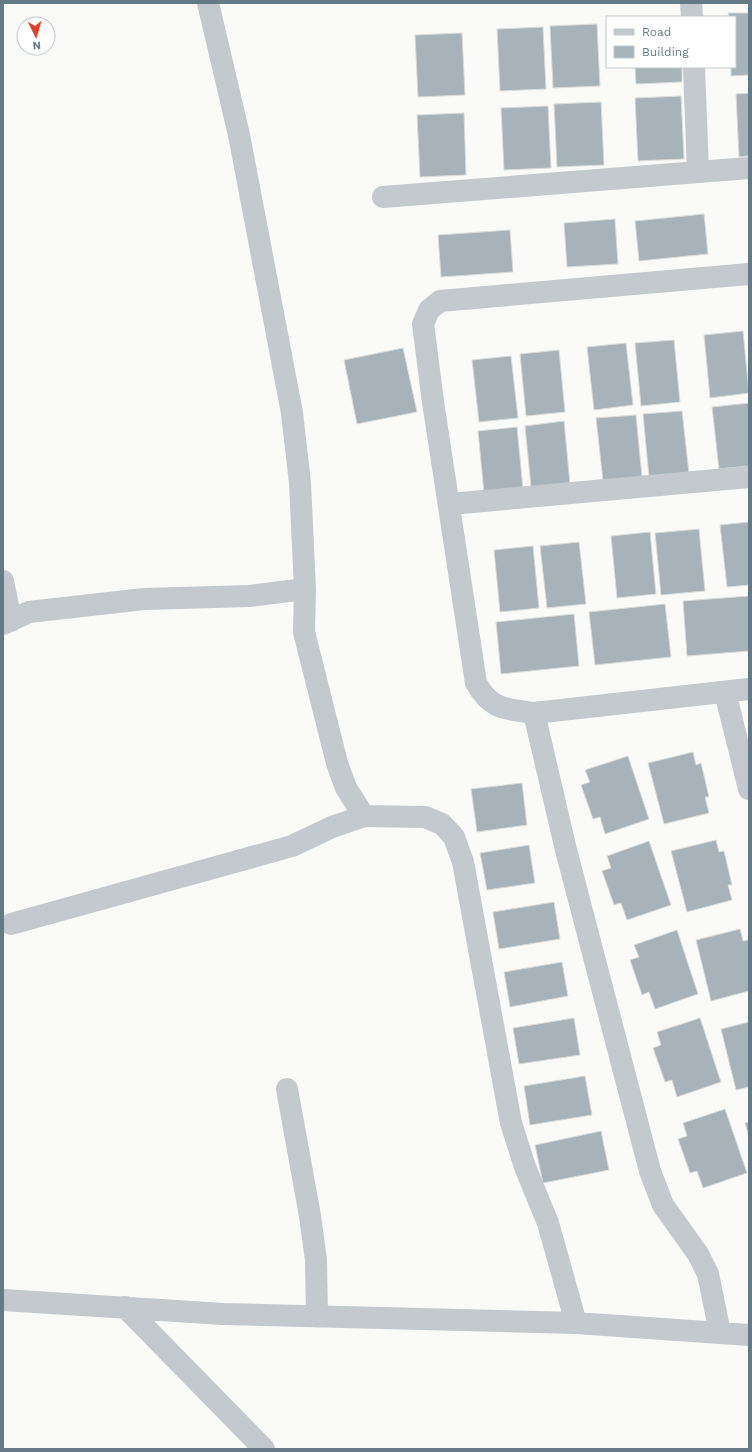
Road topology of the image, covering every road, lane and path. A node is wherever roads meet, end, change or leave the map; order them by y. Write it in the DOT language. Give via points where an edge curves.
graph roads {
  1 [pos="208,3"];
  2 [pos="691,3"];
  3 [pos="692,16"];
  4 [pos="694,68"];
  5 [pos="749,168"];
  6 [pos="698,172"];
  7 [pos="382,197"];
  8 [pos="749,274"];
  9 [pos="749,477"];
  10 [pos="450,504"];
  11 [pos="3,581"];
  12 [pos="305,589"];
  13 [pos="7,623"];
  14 [pos="749,689"];
  15 [pos="725,692"];
  16 [pos="534,713"];
  17 [pos="749,789"];
  18 [pos="364,816"];
  19 [pos="11,924"];
  20 [pos="287,1089"];
  21 [pos="3,1300"];
  22 [pos="126,1307"];
  23 [pos="316,1317"];
  24 [pos="576,1323"];
  25 [pos="720,1332"];
  26 [pos="749,1335"];
  27 [pos="264,1449"];
  1 -- 12 [label="street" via="240,143 292,413 300,483"];
  2 -- 3 [label="street"];
  4 -- 6 [label="street"];
  5 -- 6 [label="street"];
  6 -- 7 [label="street"];
  8 -- 10 [label="street" via="440,301 429,310 423,324"];
  9 -- 10 [label="street"];
  10 -- 16 [label="street" via="476,684 483,696 502,708"];
  11 -- 13 [label="street"];
  12 -- 13 [label="street" via="249,596 144,599 29,612"];
  12 -- 18 [label="street" via="304,632 337,763 346,788"];
  14 -- 15 [label="street"];
  15 -- 16 [label="street"];
  15 -- 17 [label="street"];
  16 -- 25 [label="street" via="566,850 650,1171 663,1206 698,1254 708,1274"];
  18 -- 19 [label="street" via="332,827 292,846"];
  18 -- 24 [label="street" via="425,817 442,824 454,837 463,862 511,1123 548,1224"];
  20 -- 23 [label="street" via="316,1260"];
  21 -- 22 [label="street"];
  22 -- 23 [label="street"];
  22 -- 27 [label="street"];
  23 -- 24 [label="street"];
  24 -- 25 [label="street"];
  25 -- 26 [label="street"];
}
